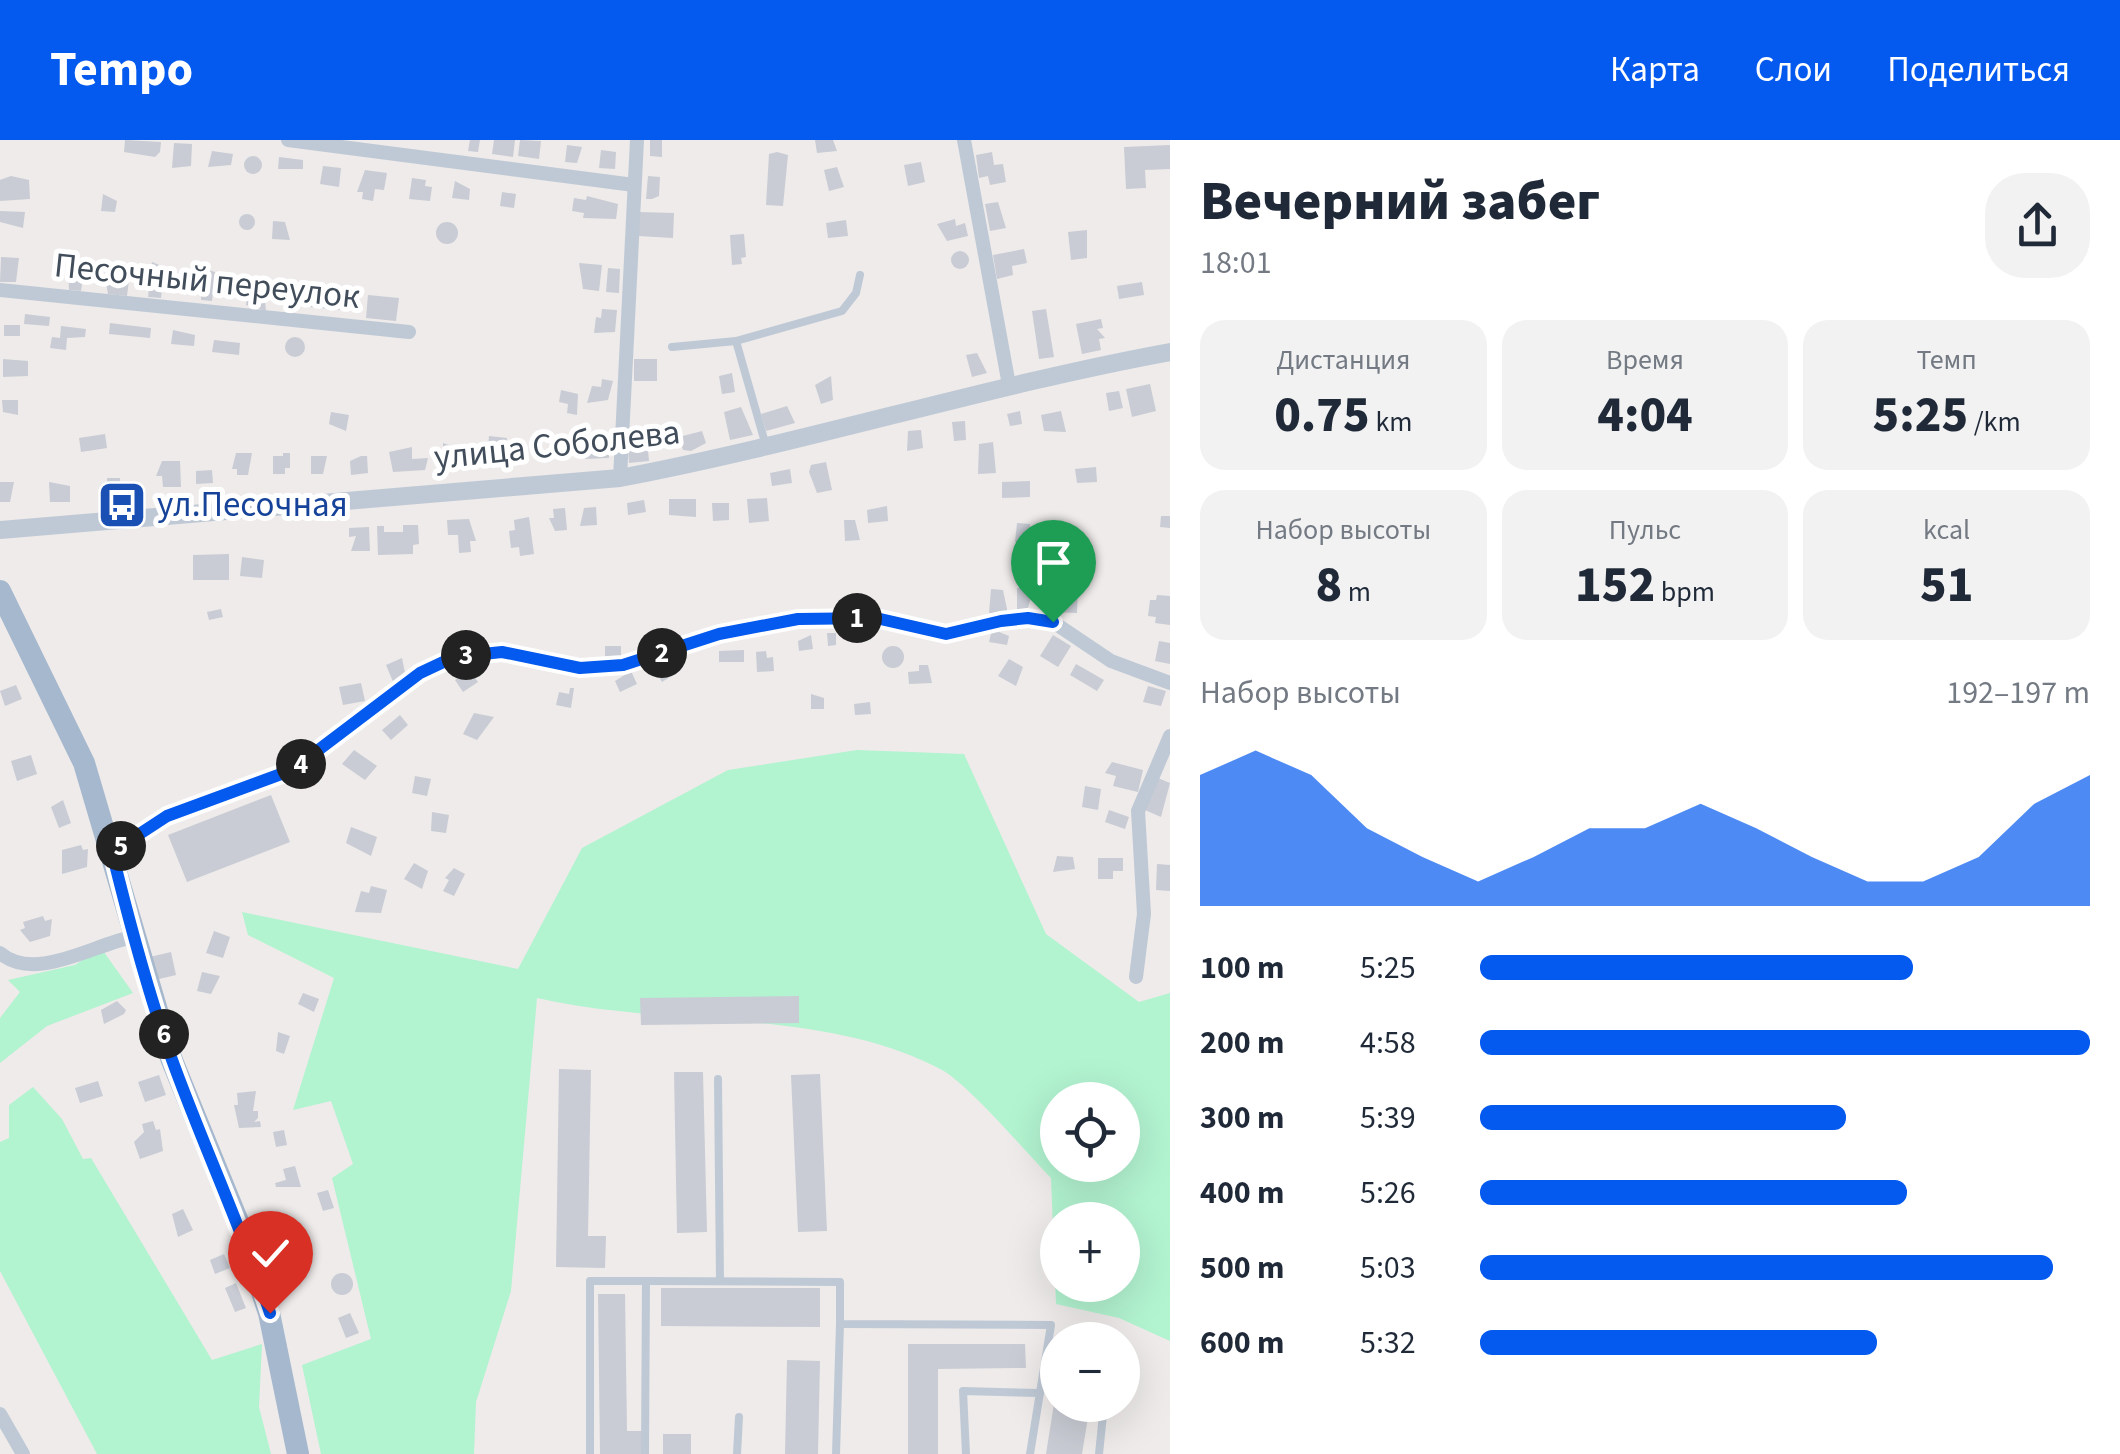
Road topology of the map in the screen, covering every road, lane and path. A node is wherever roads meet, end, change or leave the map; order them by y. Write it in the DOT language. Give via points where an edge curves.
graph roads {
  1 [pos="288,140"];
  2 [pos="637,140"];
  3 [pos="964,140"];
  4 [pos="634,185"];
  5 [pos="860,275"];
  6 [pos="0,290"];
  7 [pos="409,332"];
  8 [pos="736,341"];
  9 [pos="672,347"];
  10 [pos="1170,352"];
  11 [pos="1009,385"];
  12 [pos="766,446"];
  13 [pos="620,478"];
  14 [pos="0,530"];
  15 [pos="0,592"];
  16 [pos="1170,683"];
  17 [pos="1170,736"];
  18 [pos="112,852"];
  19 [pos="133,938"];
  20 [pos="0,953"];
  21 [pos="1136,977"];
  22 [pos="718,1079"];
  23 [pos="646,1281"];
  24 [pos="720,1281"];
  25 [pos="840,1324"];
  26 [pos="1040,1325"];
  27 [pos="1040,1393"];
  28 [pos="0,1414"];
  29 [pos="739,1417"];
  30 [pos="1102,1422"];
  31 [pos="23,1454"];
  32 [pos="298,1454"];
  33 [pos="590,1454"];
  34 [pos="645,1454"];
  35 [pos="737,1454"];
  36 [pos="836,1454"];
  37 [pos="966,1454"];
  38 [pos="1030,1454"];
  39 [pos="1098,1454"];
  1 -- 4 [label="street"];
  2 -- 4 [label="street"];
  3 -- 11 [label="street"];
  4 -- 13 [label="street"];
  5 -- 8 [label="lane" via="842,310"];
  6 -- 7 [label="street, Песочный переулок"];
  8 -- 9 [label="lane"];
  8 -- 12 [label="lane"];
  10 -- 11 [label="street, улица Соболева"];
  11 -- 12 [label="street, улица Соболева"];
  12 -- 13 [label="street, улица Соболева"];
  13 -- 14 [label="street, улица Соболева"];
  15 -- 18 [label="main road" via="84,763"];
  16 -- 18 [label="street" via="1111,661 1053,622 1028,618 946,634 876,618 798,619 719,634 623,665 580,668 502,652 454,657 420,673 292,770 167,816"];
  17 -- 21 [label="street" via="1138,812 1144,914"];
  18 -- 19 [label="main road"];
  19 -- 20 [label="street" via="26,964"];
  19 -- 32 [label="main road" via="171,1058 270,1313"];
  22 -- 24 [label="lane"];
  23 -- 24 [label="lane"];
  23 -- 33 [label="lane" via="590,1280"];
  23 -- 34 [label="lane"];
  24 -- 25 [label="lane" via="840,1282"];
  25 -- 26 [label="lane"];
  25 -- 36 [label="lane"];
  27 -- 37 [label="lane" via="963,1391"];
  27 -- 38 [label="lane"];
  28 -- 31 [label="street"];
  29 -- 35 [label="lane"];
  30 -- 39 [label="lane"];
}
